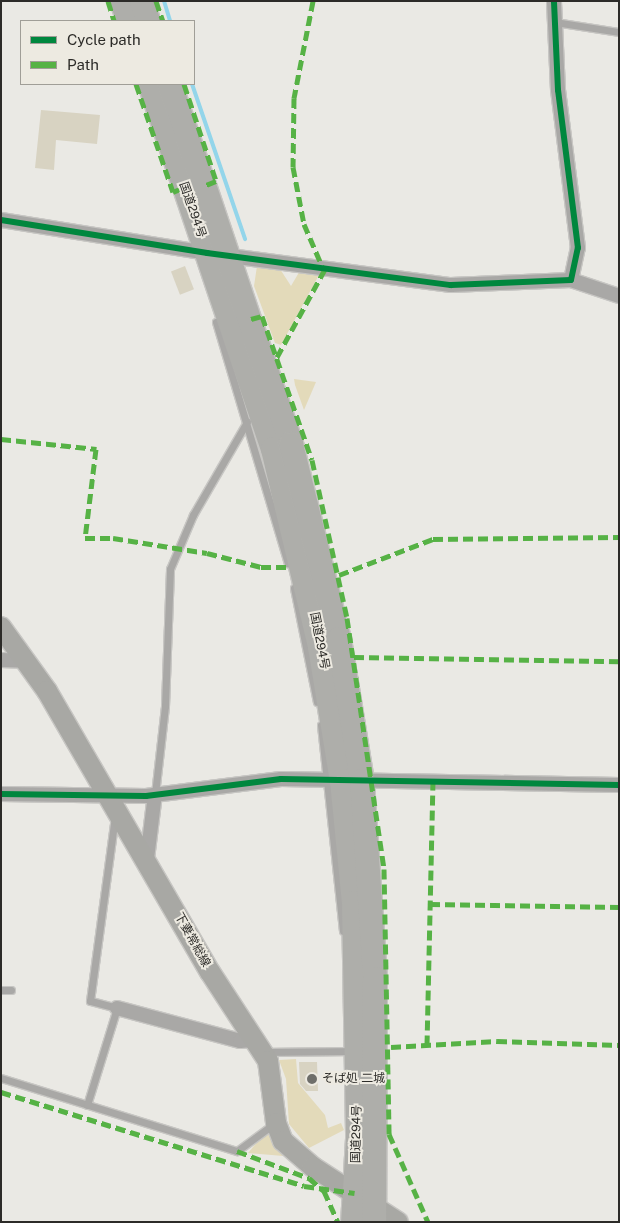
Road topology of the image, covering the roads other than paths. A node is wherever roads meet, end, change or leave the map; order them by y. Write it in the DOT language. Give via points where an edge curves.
graph roads {
  1 [pos="122,1"];
  2 [pos="142,1"];
  3 [pos="554,1"];
  4 [pos="129,20"];
  5 [pos="148,20"];
  6 [pos="555,22"];
  7 [pos="619,32"];
  8 [pos="150,85"];
  9 [pos="170,85"];
  10 [pos="1,220"];
  11 [pos="207,253"];
  12 [pos="231,256"];
  13 [pos="571,280"];
  14 [pos="619,296"];
  15 [pos="230,318"];
  16 [pos="247,422"];
  17 [pos="1,627"];
  18 [pos="1,660"];
  19 [pos="25,661"];
  20 [pos="344,781"];
  21 [pos="619,785"];
  22 [pos="1,794"];
  23 [pos="156,794"];
  24 [pos="114,803"];
  25 [pos="147,859"];
  26 [pos="344,937"];
  27 [pos="345,984"];
  28 [pos="1,990"];
  29 [pos="10,990"];
  30 [pos="117,1008"];
  31 [pos="259,1046"];
  32 [pos="352,1051"];
  33 [pos="1,1078"];
  34 [pos="86,1105"];
  35 [pos="276,1123"];
  36 [pos="355,1193"];
  37 [pos="374,1214"];
  38 [pos="352,1222"];
  39 [pos="398,1222"];
  1 -- 4 [label="highway"];
  2 -- 5 [label="highway"];
  3 -- 6 [label="street"];
  6 -- 7 [label="lane"];
  6 -- 13 [label="street" via="558,90 578,248"];
  8 -- 11 [label="highway, 国道294号"];
  9 -- 12 [label="highway, 国道294号"];
  10 -- 11 [label="street"];
  11 -- 12 [label="street"];
  11 -- 15 [label="highway, 国道294号"];
  12 -- 13 [label="street" via="451,284"];
  12 -- 20 [label="highway, 国道294号" via="320,550"];
  13 -- 14 [label="street"];
  15 -- 16 [label="lane" via="216,322"];
  15 -- 20 [label="highway, 国道294号" via="272,449 303,565"];
  16 -- 20 [label="lane" via="289,566"];
  16 -- 23 [label="lane" via="193,515 170,569 165,706"];
  17 -- 19 [label="main road, 下妻常総線"];
  18 -- 19 [label="street"];
  19 -- 24 [label="main road, 下妻常総線"];
  20 -- 21 [label="street"];
  20 -- 23 [label="street" via="281,779"];
  20 -- 26 [label="lane"];
  20 -- 32 [label="highway, 国道294号" via="354,903"];
  20 -- 37 [label="highway, 国道294号" via="375,979"];
  22 -- 24 [label="street"];
  23 -- 24 [label="street"];
  23 -- 25 [label="street"];
  24 -- 25 [label="main road, 下妻常総線"];
  24 -- 30 [label="lane" via="90,1001"];
  25 -- 31 [label="main road, 下妻常総線" via="210,972"];
  27 -- 32 [label="lane"];
  28 -- 29 [label="lane"];
  30 -- 31 [label="street"];
  30 -- 34 [label="lane"];
  31 -- 32 [label="lane"];
  31 -- 35 [label="main road, 下妻常総線" via="273,1074"];
  32 -- 36 [label="highway, 国道294号"];
  33 -- 34 [label="lane"];
  34 -- 35 [label="lane" via="237,1151"];
  35 -- 36 [label="main road, 下妻常総線" via="290,1149"];
  36 -- 37 [label="main road, 下妻常総線"];
  36 -- 38 [label="highway, 国道294号"];
  37 -- 39 [label="main road, 下妻常総線"];
}
